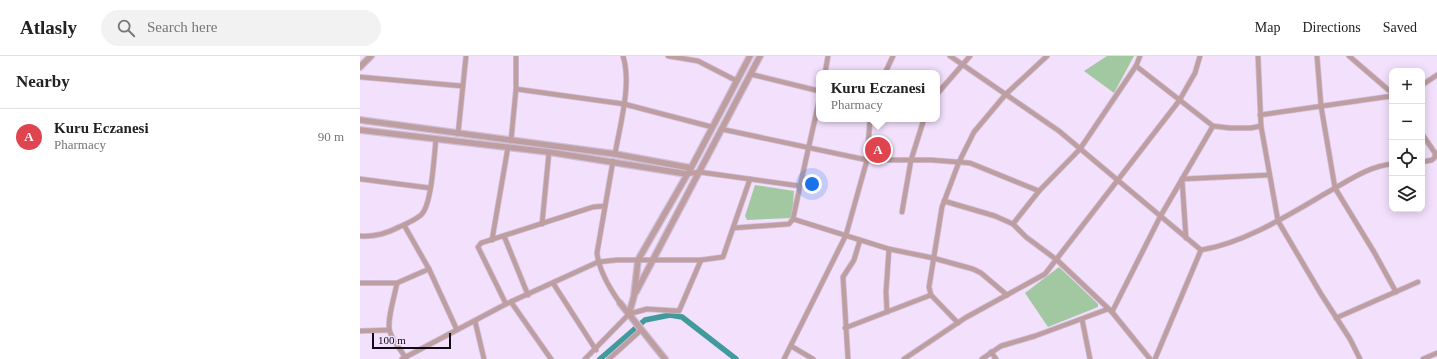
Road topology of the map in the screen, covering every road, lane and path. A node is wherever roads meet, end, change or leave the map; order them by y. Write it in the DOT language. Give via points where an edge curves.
graph roads {
  1 [pos="371,56"];
  2 [pos="466,56"];
  3 [pos="516,56"];
  4 [pos="623,56"];
  5 [pos="668,56"];
  6 [pos="750,56"];
  7 [pos="760,56"];
  8 [pos="828,56"];
  9 [pos="893,56"];
  10 [pos="950,56"];
  11 [pos="970,56"];
  12 [pos="1047,56"];
  13 [pos="1140,56"];
  14 [pos="1200,56"];
  15 [pos="1258,56"];
  16 [pos="1317,56"];
  17 [pos="1349,56"];
  18 [pos="964,64"];
  19 [pos="1136,66"];
  20 [pos="360,67"];
  21 [pos="826,70"];
  22 [pos="886,70"];
  23 [pos="750,74"];
  24 [pos="1437,75"];
  25 [pos="360,77"];
  26 [pos="737,81"];
  27 [pos="1425,83"];
  28 [pos="462,86"];
  29 [pos="516,89"];
  30 [pos="816,90"];
  31 [pos="940,91"];
  32 [pos="1389,91"];
  33 [pos="1006,94"];
  34 [pos="1389,95"];
  35 [pos="1179,99"];
  36 [pos="624,104"];
  37 [pos="1321,106"];
  38 [pos="1260,115"];
  39 [pos="816,116"];
  40 [pos="360,120"];
  41 [pos="870,122"];
  42 [pos="923,122"];
  43 [pos="712,126"];
  44 [pos="1213,126"];
  45 [pos="1261,126"];
  46 [pos="721,129"];
  47 [pos="360,130"];
  48 [pos="458,134"];
  49 [pos="1425,138"];
  50 [pos="436,139"];
  51 [pos="511,140"];
  52 [pos="810,147"];
  53 [pos="508,148"];
  54 [pos="1080,149"];
  55 [pos="550,152"];
  56 [pos="615,154"];
  57 [pos="867,160"];
  58 [pos="911,160"];
  59 [pos="614,161"];
  60 [pos="1425,161"];
  61 [pos="959,162"];
  62 [pos="1389,165"];
  63 [pos="691,168"];
  64 [pos="698,172"];
  65 [pos="687,174"];
  66 [pos="1269,175"];
  67 [pos="750,179"];
  68 [pos="1182,179"];
  69 [pos="360,180"];
  70 [pos="1117,180"];
  71 [pos="800,186"];
  72 [pos="430,188"];
  73 [pos="1335,188"];
  74 [pos="1039,191"];
  75 [pos="944,201"];
  76 [pos="605,206"];
  77 [pos="902,212"];
  78 [pos="1160,217"];
  79 [pos="793,219"];
  80 [pos="1278,221"];
  81 [pos="542,224"];
  82 [pos="1013,224"];
  83 [pos="404,225"];
  84 [pos="733,228"];
  85 [pos="846,235"];
  86 [pos="360,236"];
  87 [pos="504,236"];
  88 [pos="1186,238"];
  89 [pos="492,240"];
  90 [pos="860,240"];
  91 [pos="889,249"];
  92 [pos="1201,250"];
  93 [pos="933,258"];
  94 [pos="638,260"];
  95 [pos="651,260"];
  96 [pos="701,260"];
  97 [pos="1057,260"];
  98 [pos="598,262"];
  99 [pos="429,269"];
  100 [pos="397,282"];
  101 [pos="1418,282"];
  102 [pos="360,283"];
  103 [pos="553,283"];
  104 [pos="1396,292"];
  105 [pos="528,295"];
  106 [pos="931,295"];
  107 [pos="1007,295"];
  108 [pos="634,296"];
  109 [pos="511,302"];
  110 [pos="620,303"];
  111 [pos="506,304"];
  112 [pos="1110,310"];
  113 [pos="887,312"];
  114 [pos="631,316"];
  115 [pos="1336,318"];
  116 [pos="1082,319"];
  117 [pos="475,321"];
  118 [pos="958,323"];
  119 [pos="845,328"];
  120 [pos="640,329"];
  121 [pos="389,330"];
  122 [pos="457,330"];
  123 [pos="360,331"];
  124 [pos="791,346"];
  125 [pos="596,350"];
  126 [pos="991,352"];
  127 [pos="1437,353"];
  128 [pos="663,358"];
  129 [pos="404,359"];
  130 [pos="484,359"];
  131 [pos="551,359"];
  132 [pos="585,359"];
  133 [pos="609,359"];
  134 [pos="784,359"];
  135 [pos="813,359"];
  136 [pos="848,359"];
  137 [pos="904,359"];
  138 [pos="982,359"];
  139 [pos="996,359"];
  140 [pos="1090,359"];
  141 [pos="1150,359"];
  142 [pos="1156,359"];
  143 [pos="1360,359"];
  144 [pos="1424,359"];
  1 -- 20 [label="street"];
  2 -- 28 [label="street"];
  3 -- 29 [label="street"];
  4 -- 36 [label="street" via="627,68"];
  5 -- 26 [label="street" via="698,61"];
  6 -- 26 [label="street"];
  7 -- 23 [label="street"];
  8 -- 21 [label="street"];
  9 -- 22 [label="street"];
  10 -- 18 [label="street"];
  11 -- 18 [label="street"];
  12 -- 33 [label="street"];
  13 -- 19 [label="street"];
  14 -- 35 [label="street" via="1195,73"];
  15 -- 38 [label="street"];
  16 -- 37 [label="street"];
  17 -- 32 [label="street"];
  18 -- 31 [label="street"];
  18 -- 33 [label="street"];
  19 -- 35 [label="street"];
  19 -- 54 [label="street"];
  23 -- 30 [label="street"];
  23 -- 46 [label="street"];
  24 -- 27 [label="street"];
  25 -- 28 [label="street"];
  26 -- 43 [label="street"];
  28 -- 48 [label="street"];
  29 -- 36 [label="street"];
  29 -- 51 [label="street"];
  33 -- 54 [label="street"];
  33 -- 61 [label="street" via="974,132"];
  34 -- 37 [label="street"];
  35 -- 44 [label="street"];
  35 -- 70 [label="street"];
  36 -- 43 [label="street"];
  36 -- 56 [label="street"];
  37 -- 38 [label="street"];
  37 -- 73 [label="street"];
  38 -- 45 [label="street"];
  39 -- 52 [label="street"];
  40 -- 48 [label="street"];
  41 -- 57 [label="street"];
  42 -- 58 [label="street"];
  43 -- 63 [label="street"];
  44 -- 45 [label="street"];
  44 -- 68 [label="street"];
  45 -- 66 [label="street"];
  46 -- 52 [label="street"];
  46 -- 64 [label="street"];
  47 -- 50 [label="street"];
  48 -- 51 [label="street"];
  49 -- 60 [label="street" via="1435,157"];
  50 -- 53 [label="street"];
  50 -- 72 [label="street"];
  51 -- 56 [label="street"];
  52 -- 57 [label="street"];
  52 -- 71 [label="street"];
  53 -- 55 [label="street"];
  53 -- 89 [label="street"];
  54 -- 70 [label="street"];
  54 -- 74 [label="street"];
  55 -- 59 [label="street"];
  55 -- 81 [label="street"];
  56 -- 63 [label="street"];
  57 -- 58 [label="street"];
  57 -- 85 [label="street"];
  58 -- 61 [label="street"];
  58 -- 77 [label="street"];
  59 -- 65 [label="street"];
  59 -- 76 [label="street"];
  61 -- 74 [label="street" via="973,164"];
  61 -- 75 [label="street"];
  62 -- 73 [label="street" via="1365,172"];
  63 -- 64 [label="street"];
  63 -- 65 [label="street"];
  64 -- 65 [label="street"];
  64 -- 67 [label="street"];
  64 -- 95 [label="street"];
  65 -- 94 [label="street"];
  66 -- 68 [label="street"];
  66 -- 80 [label="street"];
  67 -- 71 [label="street"];
  67 -- 84 [label="street"];
  68 -- 78 [label="street"];
  68 -- 88 [label="street"];
  69 -- 72 [label="street"];
  70 -- 78 [label="street"];
  70 -- 97 [label="street"];
  71 -- 79 [label="street"];
  72 -- 83 [label="street" via="426,205 420,215"];
  73 -- 80 [label="street"];
  73 -- 104 [label="street"];
  74 -- 82 [label="street"];
  75 -- 82 [label="street"];
  75 -- 93 [label="street"];
  76 -- 81 [label="street" via="593,207"];
  76 -- 98 [label="street" via="597,253"];
  78 -- 88 [label="street"];
  78 -- 112 [label="street"];
  79 -- 84 [label="street" via="789,224"];
  79 -- 85 [label="street"];
  80 -- 92 [label="street" via="1219,247"];
  80 -- 115 [label="street"];
  81 -- 87 [label="street"];
  82 -- 97 [label="street"];
  83 -- 86 [label="street" via="386,234"];
  83 -- 99 [label="street"];
  84 -- 96 [label="street" via="723,257"];
  85 -- 90 [label="street"];
  85 -- 124 [label="street"];
  87 -- 89 [label="street"];
  87 -- 105 [label="street"];
  88 -- 92 [label="street"];
  89 -- 111 [label="street" via="481,243 478,247"];
  90 -- 91 [label="street"];
  90 -- 119 [label="street" via="854,260 843,277"];
  91 -- 93 [label="street"];
  91 -- 113 [label="street"];
  92 -- 142 [label="street"];
  93 -- 106 [label="street" via="929,287"];
  93 -- 107 [label="street" via="981,273"];
  94 -- 95 [label="street"];
  94 -- 98 [label="street"];
  94 -- 108 [label="street"];
  95 -- 96 [label="street"];
  95 -- 108 [label="street"];
  96 -- 114 [label="street" via="679,310 647,309"];
  97 -- 107 [label="street" via="1045,274"];
  97 -- 112 [label="street"];
  98 -- 103 [label="street"];
  98 -- 110 [label="street"];
  99 -- 100 [label="street"];
  99 -- 122 [label="street"];
  100 -- 102 [label="street"];
  100 -- 121 [label="street"];
  101 -- 104 [label="street"];
  103 -- 105 [label="street"];
  103 -- 125 [label="street"];
  104 -- 115 [label="street"];
  105 -- 109 [label="street"];
  106 -- 113 [label="street"];
  106 -- 118 [label="street"];
  107 -- 118 [label="street"];
  108 -- 114 [label="street"];
  109 -- 111 [label="street"];
  109 -- 131 [label="street"];
  110 -- 114 [label="street"];
  111 -- 117 [label="street"];
  112 -- 116 [label="street"];
  112 -- 141 [label="street"];
  113 -- 119 [label="street"];
  114 -- 120 [label="street"];
  114 -- 125 [label="street"];
  115 -- 143 [label="street"];
  116 -- 126 [label="street"];
  116 -- 140 [label="street"];
  117 -- 122 [label="street"];
  117 -- 130 [label="street"];
  118 -- 137 [label="street"];
  119 -- 136 [label="street"];
  120 -- 128 [label="street"];
  120 -- 133 [label="street"];
  121 -- 123 [label="street"];
  121 -- 129 [label="street"];
  122 -- 129 [label="street"];
  124 -- 134 [label="street"];
  124 -- 135 [label="street"];
  125 -- 132 [label="street"];
  126 -- 138 [label="street"];
  126 -- 139 [label="street"];
  127 -- 144 [label="street"];
}
